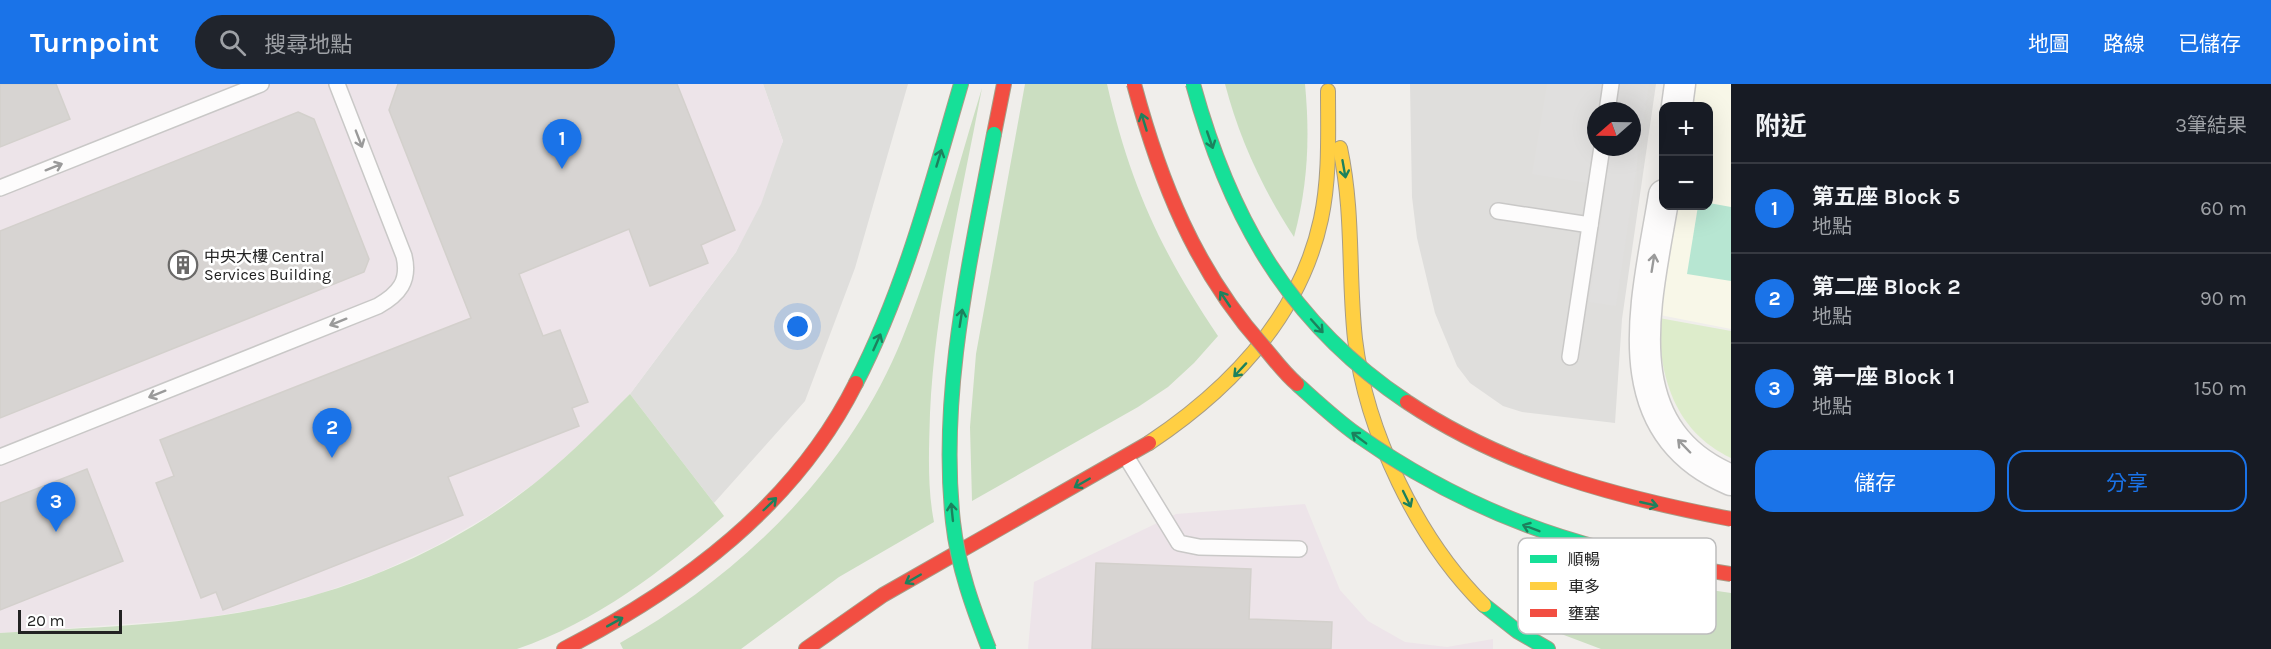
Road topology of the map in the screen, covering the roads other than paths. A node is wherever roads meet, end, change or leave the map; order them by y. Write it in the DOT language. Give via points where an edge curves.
graph roads {
  1 [pos="261,84"];
  2 [pos="337,84"];
  3 [pos="961,84"];
  4 [pos="1004,84"];
  5 [pos="1134,84"];
  6 [pos="1193,84"];
  7 [pos="1611,84"];
  8 [pos="1680,84"];
  9 [pos="1327,88"];
  10 [pos="1608,102"];
  11 [pos="1678,102"];
  12 [pos="1601,156"];
  13 [pos="0,188"];
  14 [pos="1662,210"];
  15 [pos="1498,211"];
  16 [pos="1590,225"];
  17 [pos="1570,357"];
  18 [pos="0,457"];
  19 [pos="1126,458"];
  20 [pos="1731,480"];
  21 [pos="1731,519"];
  22 [pos="1560,538"];
  23 [pos="1299,549"];
  24 [pos="1716,571"];
  25 [pos="1731,574"];
  26 [pos="1518,633"];
  27 [pos="1520,634"];
  28 [pos="564,649"];
  29 [pos="806,649"];
  30 [pos="989,649"];
  31 [pos="1548,649"];
  13 -- 1 [label="lane, one-way"];
  2 -- 18 [label="lane, one-way" via="404,256 407,269 400,290 378,306"];
  28 -- 3 [label="main road, one-way" via="632,613 715,554 775,500 822,442 859,380 892,305"];
  30 -- 4 [label="main road, one-way, bridge" via="969,596 956,538 950,430 961,314"];
  22 -- 5 [label="main road, one-way, bridge" via="1479,508 1395,463 1311,400 1264,352 1209,275 1176,212"];
  6 -- 21 [label="main road, one-way, bridge" via="1224,180 1248,229 1305,312 1358,368 1438,425 1525,468 1616,496"];
  7 -- 10 [label="lane"];
  8 -- 11 [label="street"];
  9 -- 19 [label="main road, one-way" via="1328,155 1323,208 1317,235 1292,297 1251,358 1223,388 1192,415"];
  9 -- 26 [label="main road, one-way" via="1352,219 1358,357 1392,468 1427,537 1451,573 1473,597"];
  12 -- 16 [label="lane"];
  20 -- 14 [label="street, one-way" via="1700,462 1680,443 1660,414 1645,372 1645,319"];
  15 -- 16 [label="lane"];
  16 -- 17 [label="lane"];
  19 -- 23 [label="lane" via="1179,543"];
  19 -- 29 [label="main road, one-way" via="860,609"];
  25 -- 24 [label="main road, one-way, bridge"];
  27 -- 31 [label="main road, one-way"];
}
